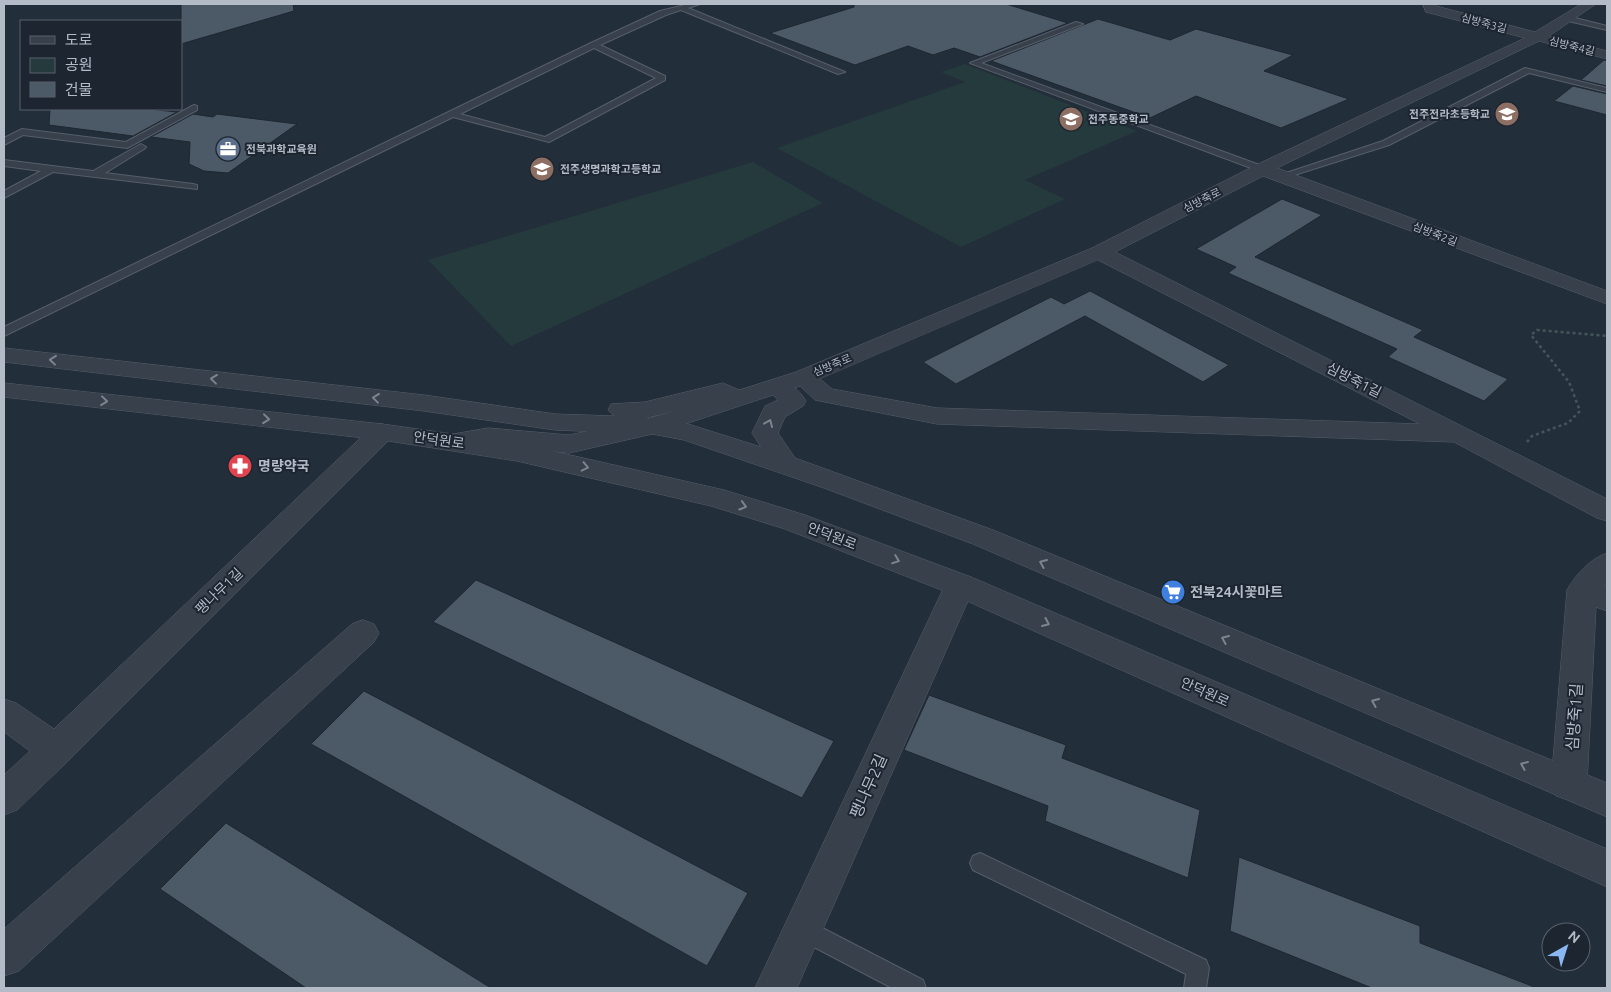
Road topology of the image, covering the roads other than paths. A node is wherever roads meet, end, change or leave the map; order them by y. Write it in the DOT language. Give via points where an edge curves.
graph roads {
  1 [pos="696,4"];
  2 [pos="1594,4"];
  3 [pos="1430,6"];
  4 [pos="681,8"];
  5 [pos="1568,18"];
  6 [pos="1079,24"];
  7 [pos="1607,28"];
  8 [pos="1537,37"];
  9 [pos="594,45"];
  10 [pos="1607,55"];
  11 [pos="841,72"];
  12 [pos="1607,90"];
  13 [pos="194,108"];
  14 [pos="452,114"];
  15 [pos="68,138"];
  16 [pos="136,140"];
  17 [pos="4,142"];
  18 [pos="127,145"];
  19 [pos="4,163"];
  20 [pos="52,169"];
  21 [pos="1262,169"];
  22 [pos="94,175"];
  23 [pos="1282,176"];
  24 [pos="193,187"];
  25 [pos="4,195"];
  26 [pos="1099,252"];
  27 [pos="1607,298"];
  28 [pos="4,332"];
  29 [pos="4,355"];
  30 [pos="804,377"];
  31 [pos="778,386"];
  32 [pos="4,390"];
  33 [pos="737,398"];
  34 [pos="555,422"];
  35 [pos="652,426"];
  36 [pos="382,432"];
  37 [pos="1459,434"];
  38 [pos="451,442"];
  39 [pos="785,464"];
  40 [pos="1607,511"];
  41 [pos="1607,564"];
  42 [pos="960,585"];
  43 [pos="1595,595"];
  44 [pos="363,633"];
  45 [pos="4,713"];
  46 [pos="56,750"];
  47 [pos="1569,784"];
  48 [pos="4,798"];
  49 [pos="1607,800"];
  50 [pos="980,863"];
  51 [pos="1607,868"];
  52 [pos="803,929"];
  53 [pos="4,956"];
  54 [pos="776,988"];
  55 [pos="915,988"];
  56 [pos="1195,988"];
  1 -- 4 [label="lane"];
  2 -- 5 [label="street, 심방죽로"];
  3 -- 8 [label="street, 심방죽3길"];
  4 -- 9 [label="lane" via="662,13"];
  4 -- 11 [label="lane"];
  5 -- 7 [label="lane"];
  5 -- 8 [label="street, 심방죽로"];
  6 -- 21 [label="lane" via="974,63"];
  8 -- 10 [label="street, 심방죽4길"];
  8 -- 21 [label="street, 심방죽로"];
  9 -- 14 [label="lane"];
  9 -- 14 [label="lane" via="662,78 546,140"];
  12 -- 23 [label="lane" via="1528,70 1386,142"];
  13 -- 16 [label="lane"];
  14 -- 28 [label="lane"];
  15 -- 16 [label="lane" via="79,132"];
  15 -- 17 [label="lane" via="22,132"];
  15 -- 18 [label="lane"];
  16 -- 18 [label="lane"];
  18 -- 22 [label="lane" via="142,147"];
  19 -- 20 [label="lane"];
  20 -- 22 [label="lane"];
  20 -- 25 [label="lane"];
  21 -- 23 [label="street, 심방죽2길"];
  21 -- 26 [label="street, 심방죽로"];
  22 -- 24 [label="lane"];
  23 -- 27 [label="street, 심방죽2길"];
  26 -- 30 [label="street, 심방죽로"];
  26 -- 37 [label="street, 심방죽1길"];
  34 -- 29 [label="street, one-way" via="424,403"];
  30 -- 31 [label="street, 심방죽로"];
  30 -- 37 [label="street, 심방죽로" via="824,395 937,416"];
  31 -- 33 [label="street, 심방죽로"];
  39 -- 31 [label="street, one-way" via="765,433 774,412 794,401"];
  32 -- 36 [label="street, 안덕원로, one-way"];
  33 -- 34 [label="street" via="723,391 645,410 564,412"];
  33 -- 35 [label="street, 심방죽로"];
  34 -- 35 [label="street"];
  35 -- 38 [label="street" via="569,444 488,436"];
  35 -- 39 [label="street" via="688,432"];
  36 -- 38 [label="street, 안덕원로"];
  36 -- 46 [label="street, 팽나무1길"];
  37 -- 40 [label="street, 심방죽1길"];
  38 -- 42 [label="street, 안덕원로, one-way" via="517,452 714,497 795,522"];
  47 -- 39 [label="street, one-way" via="983,538"];
  41 -- 43 [label="street, 심방죽1길"];
  42 -- 51 [label="street, 안덕원로, one-way"];
  42 -- 52 [label="street, 팽나무2길"];
  43 -- 47 [label="street, 심방죽1길"];
  44 -- 53 [label="street"];
  45 -- 46 [label="street"];
  46 -- 48 [label="street, 팽나무1길"];
  47 -- 49 [label="street"];
  50 -- 56 [label="lane" via="1198,968"];
  52 -- 54 [label="street, 팽나무2길"];
  52 -- 55 [label="lane"];
}
